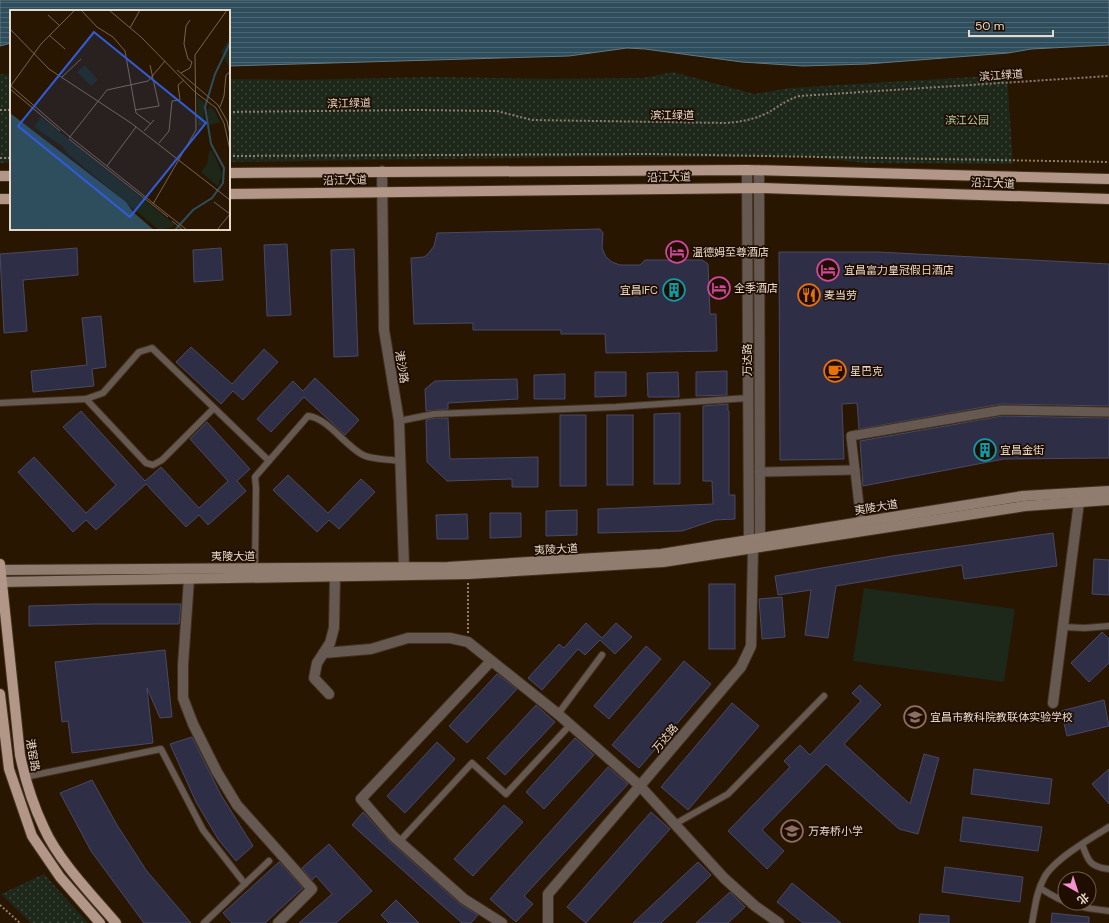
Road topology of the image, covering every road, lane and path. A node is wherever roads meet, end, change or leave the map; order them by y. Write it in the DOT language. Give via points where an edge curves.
graph roads {
  1 [pos="1109,76"];
  2 [pos="230,112"];
  3 [pos="230,156"];
  4 [pos="1109,162"];
  5 [pos="747,170"];
  6 [pos="759,170"];
  7 [pos="382,171"];
  8 [pos="230,173"];
  9 [pos="1109,179"];
  10 [pos="746,188"];
  11 [pos="759,188"];
  12 [pos="382,191"];
  13 [pos="230,194"];
  14 [pos="1109,199"];
  15 [pos="748,398"];
  16 [pos="86,399"];
  17 [pos="0,403"];
  18 [pos="214,408"];
  19 [pos="1109,412"];
  20 [pos="399,421"];
  21 [pos="268,461"];
  22 [pos="400,461"];
  23 [pos="855,470"];
  24 [pos="759,472"];
  25 [pos="1109,491"];
  26 [pos="1109,500"];
  27 [pos="1079,502"];
  28 [pos="861,522"];
  29 [pos="760,539"];
  30 [pos="751,545"];
  31 [pos="404,567"];
  32 [pos="0,568"];
  33 [pos="255,568"];
  34 [pos="468,574"];
  35 [pos="335,576"];
  36 [pos="190,579"];
  37 [pos="1,582"];
  38 [pos="1109,626"];
  39 [pos="1063,627"];
  40 [pos="468,642"];
  41 [pos="324,653"];
  42 [pos="602,655"];
  43 [pos="491,660"];
  44 [pos="0,694"];
  45 [pos="329,694"];
  46 [pos="824,696"];
  47 [pos="1053,703"];
  48 [pos="558,714"];
  49 [pos="570,725"];
  50 [pos="25,777"];
  51 [pos="640,786"];
  52 [pos="675,824"];
  53 [pos="1109,827"];
  54 [pos="400,842"];
  55 [pos="1082,844"];
  56 [pos="269,861"];
  57 [pos="1109,869"];
  58 [pos="245,884"];
  59 [pos="1040,888"];
  60 [pos="0,905"];
  61 [pos="1109,911"];
  62 [pos="18,922"];
  63 [pos="100,923"];
  64 [pos="116,923"];
  65 [pos="204,923"];
  66 [pos="278,923"];
  67 [pos="502,923"];
  68 [pos="548,923"];
  69 [pos="779,923"];
  70 [pos="1032,923"];
  1 -- 2 [label="path, 滨江绿道" via="800,96 787,99 748,121 726,123 532,120 497,111"];
  3 -- 4 [label="path" via="651,154"];
  5 -- 6 [label="main road, 沿江大道"];
  5 -- 7 [label="main road, 沿江大道"];
  5 -- 10 [label="street, 万达路"];
  6 -- 9 [label="main road, 沿江大道"];
  6 -- 11 [label="street, 万达路"];
  7 -- 8 [label="main road, 沿江大道"];
  7 -- 12 [label="street, 港沙路"];
  10 -- 11 [label="main road, 沿江大道"];
  10 -- 12 [label="main road, 沿江大道"];
  10 -- 15 [label="street, 万达路"];
  11 -- 14 [label="main road, 沿江大道"];
  11 -- 24 [label="street, 万达路"];
  12 -- 13 [label="main road, 沿江大道"];
  12 -- 20 [label="street, 港沙路" via="384,330"];
  15 -- 20 [label="lane" via="434,414"];
  15 -- 30 [label="street, 万达路"];
  16 -- 17 [label="lane"];
  16 -- 18 [label="lane" via="103,393 139,352 152,348"];
  16 -- 18 [label="lane" via="146,463 153,465 162,460"];
  18 -- 21 [label="lane"];
  19 -- 23 [label="street" via="1002,410 851,436"];
  20 -- 22 [label="street, 港沙路"];
  21 -- 22 [label="lane" via="308,416 316,417 365,456"];
  21 -- 33 [label="lane" via="255,477"];
  22 -- 31 [label="street, 港沙路"];
  23 -- 24 [label="street"];
  23 -- 28 [label="street"];
  24 -- 29 [label="street, 万达路"];
  25 -- 28 [label="main road, 夷陵大道" via="1023,496"];
  26 -- 27 [label="main road, 夷陵大道"];
  27 -- 30 [label="main road, 夷陵大道" via="1024,506"];
  27 -- 39 [label="street"];
  28 -- 29 [label="main road, 夷陵大道"];
  29 -- 30 [label="street"];
  30 -- 31 [label="main road, 夷陵大道" via="661,554 448,567"];
  30 -- 34 [label="main road, 夷陵大道" via="663,562"];
  30 -- 51 [label="street, 万达路" via="751,646 741,667"];
  31 -- 33 [label="main road, 夷陵大道"];
  32 -- 33 [label="main road, 夷陵大道"];
  32 -- 37 [label="main road, 港窑路"];
  34 -- 35 [label="main road, 夷陵大道"];
  34 -- 40 [label="path"];
  35 -- 36 [label="main road, 夷陵大道"];
  35 -- 41 [label="street" via="334,628"];
  36 -- 37 [label="main road, 夷陵大道"];
  36 -- 66 [label="street" via="183,698 193,724 237,805 312,889"];
  37 -- 50 [label="main road, 港窑路" via="20,755"];
  38 -- 39 [label="lane"];
  39 -- 47 [label="street"];
  40 -- 41 [label="street" via="450,638 408,638 371,649"];
  40 -- 43 [label="street"];
  41 -- 45 [label="street" via="317,662 314,678"];
  42 -- 48 [label="lane"];
  43 -- 48 [label="street"];
  43 -- 54 [label="street" via="361,799"];
  44 -- 63 [label="main road" via="9,769 32,836 60,877"];
  46 -- 52 [label="lane" via="728,794"];
  48 -- 49 [label="street"];
  49 -- 51 [label="street"];
  49 -- 54 [label="lane" via="506,794 472,763"];
  50 -- 58 [label="lane" via="161,749 203,830"];
  50 -- 64 [label="main road, 港窑路" via="44,829 70,868"];
  51 -- 52 [label="street"];
  51 -- 68 [label="street, 万达路" via="548,894"];
  52 -- 69 [label="street" via="724,878 755,906"];
  53 -- 55 [label="lane"];
  54 -- 67 [label="street" via="464,899"];
  55 -- 57 [label="lane" via="1092,864 1098,868"];
  55 -- 59 [label="lane" via="1044,877"];
  56 -- 58 [label="lane"];
  58 -- 65 [label="lane"];
  59 -- 61 [label="lane" via="1077,907"];
  59 -- 70 [label="lane"];
  60 -- 62 [label="path"];
}
